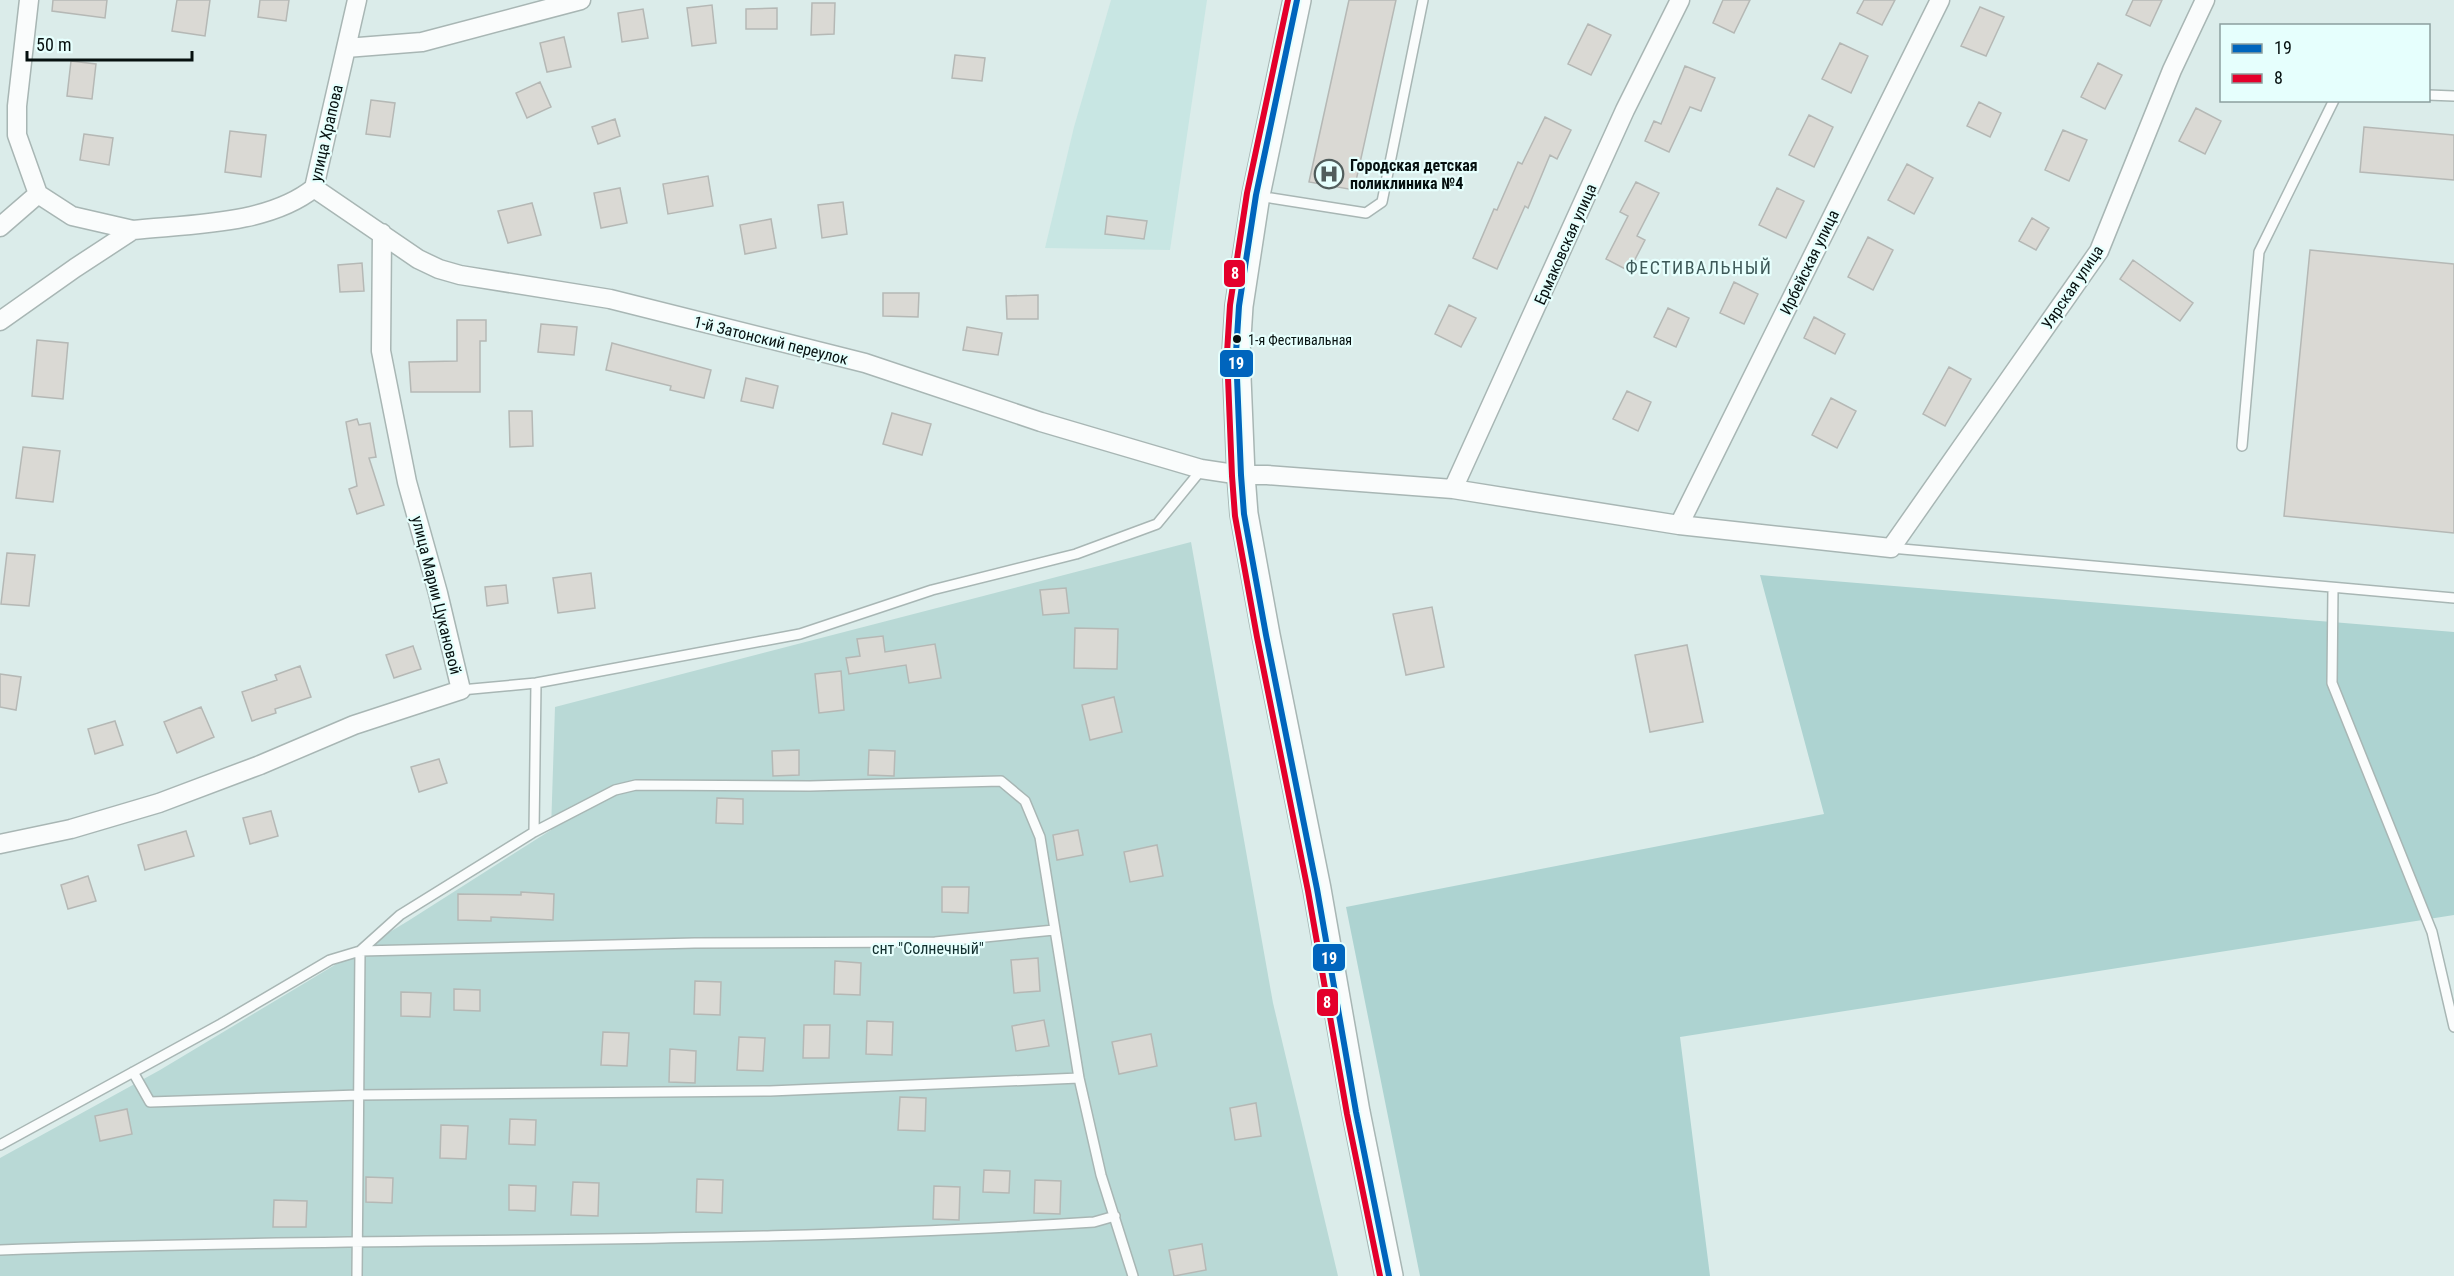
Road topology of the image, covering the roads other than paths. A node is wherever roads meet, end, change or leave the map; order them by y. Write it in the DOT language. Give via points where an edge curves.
graph roads {
  1 [pos="29,0"];
  2 [pos="357,0"];
  3 [pos="581,0"];
  4 [pos="1297,0"];
  5 [pos="1423,0"];
  6 [pos="1680,0"];
  7 [pos="1940,0"];
  8 [pos="2205,0"];
  9 [pos="346,48"];
  10 [pos="2430,95"];
  11 [pos="2454,96"];
  12 [pos="2333,102"];
  13 [pos="314,188"];
  14 [pos="38,194"];
  15 [pos="1256,195"];
  16 [pos="0,226"];
  17 [pos="133,230"];
  18 [pos="382,232"];
  19 [pos="0,321"];
  20 [pos="2241,446"];
  21 [pos="1201,469"];
  22 [pos="1241,476"];
  23 [pos="1453,489"];
  24 [pos="1679,525"];
  25 [pos="1891,548"];
  26 [pos="2333,588"];
  27 [pos="2454,598"];
  28 [pos="536,683"];
  29 [pos="461,690"];
  30 [pos="534,832"];
  31 [pos="0,844"];
  32 [pos="1054,930"];
  33 [pos="360,951"];
  34 [pos="2454,1027"];
  35 [pos="133,1072"];
  36 [pos="1079,1078"];
  37 [pos="358,1095"];
  38 [pos="0,1145"];
  39 [pos="1115,1216"];
  40 [pos="358,1242"];
  41 [pos="0,1250"];
  42 [pos="357,1276"];
  43 [pos="1133,1276"];
  44 [pos="1389,1276"];
  1 -- 14 [label="street" via="17,135"];
  2 -- 9 [label="street, улица Храпова"];
  3 -- 9 [label="street" via="422,42"];
  4 -- 15 [label="main road"];
  5 -- 15 [label="lane" via="1382,202 1366,213"];
  6 -- 23 [label="street, Ермаковская улица"];
  7 -- 24 [label="street, Ирбейская улица"];
  8 -- 25 [label="street, Уярская улица" via="2172,70 2099,251"];
  9 -- 13 [label="street, улица Храпова"];
  10 -- 11 [label="lane"];
  12 -- 20 [label="lane" via="2259,252"];
  13 -- 17 [label="street, улица Храпова" via="299,201 276,210"];
  13 -- 18 [label="street, 1-й Затонский переулок"];
  14 -- 16 [label="street"];
  14 -- 17 [label="street" via="72,216"];
  15 -- 22 [label="main road" via="1236,353"];
  17 -- 19 [label="street"];
  18 -- 21 [label="street, 1-й Затонский переулок" via="418,259 439,269 610,299 866,363 1041,422"];
  18 -- 29 [label="street, улица Марии Цукановой" via="381,351 407,482"];
  21 -- 22 [label="lane"];
  21 -- 28 [label="lane" via="1157,524 1076,554 932,590 800,634"];
  22 -- 23 [label="street"];
  22 -- 44 [label="main road" via="1264,624"];
  23 -- 24 [label="street"];
  24 -- 25 [label="street"];
  25 -- 26 [label="lane"];
  26 -- 27 [label="lane"];
  26 -- 34 [label="lane" via="2332,683 2432,932"];
  28 -- 29 [label="lane"];
  28 -- 30 [label="lane"];
  29 -- 31 [label="street, улица Марии Цукановой" via="354,725 159,803 71,829"];
  30 -- 32 [label="lane" via="615,790 636,785 1001,781 1025,801 1040,837"];
  30 -- 33 [label="lane" via="400,915"];
  32 -- 33 [label="lane" via="935,942 695,942"];
  32 -- 36 [label="lane"];
  33 -- 35 [label="lane" via="330,960"];
  33 -- 37 [label="lane"];
  35 -- 37 [label="lane" via="150,1102"];
  35 -- 38 [label="lane"];
  36 -- 37 [label="lane" via="770,1091"];
  36 -- 39 [label="lane" via="1101,1175"];
  37 -- 40 [label="lane"];
  39 -- 40 [label="lane" via="1094,1221 950,1231"];
  39 -- 43 [label="lane"];
  40 -- 41 [label="lane"];
  40 -- 42 [label="lane"];
}
